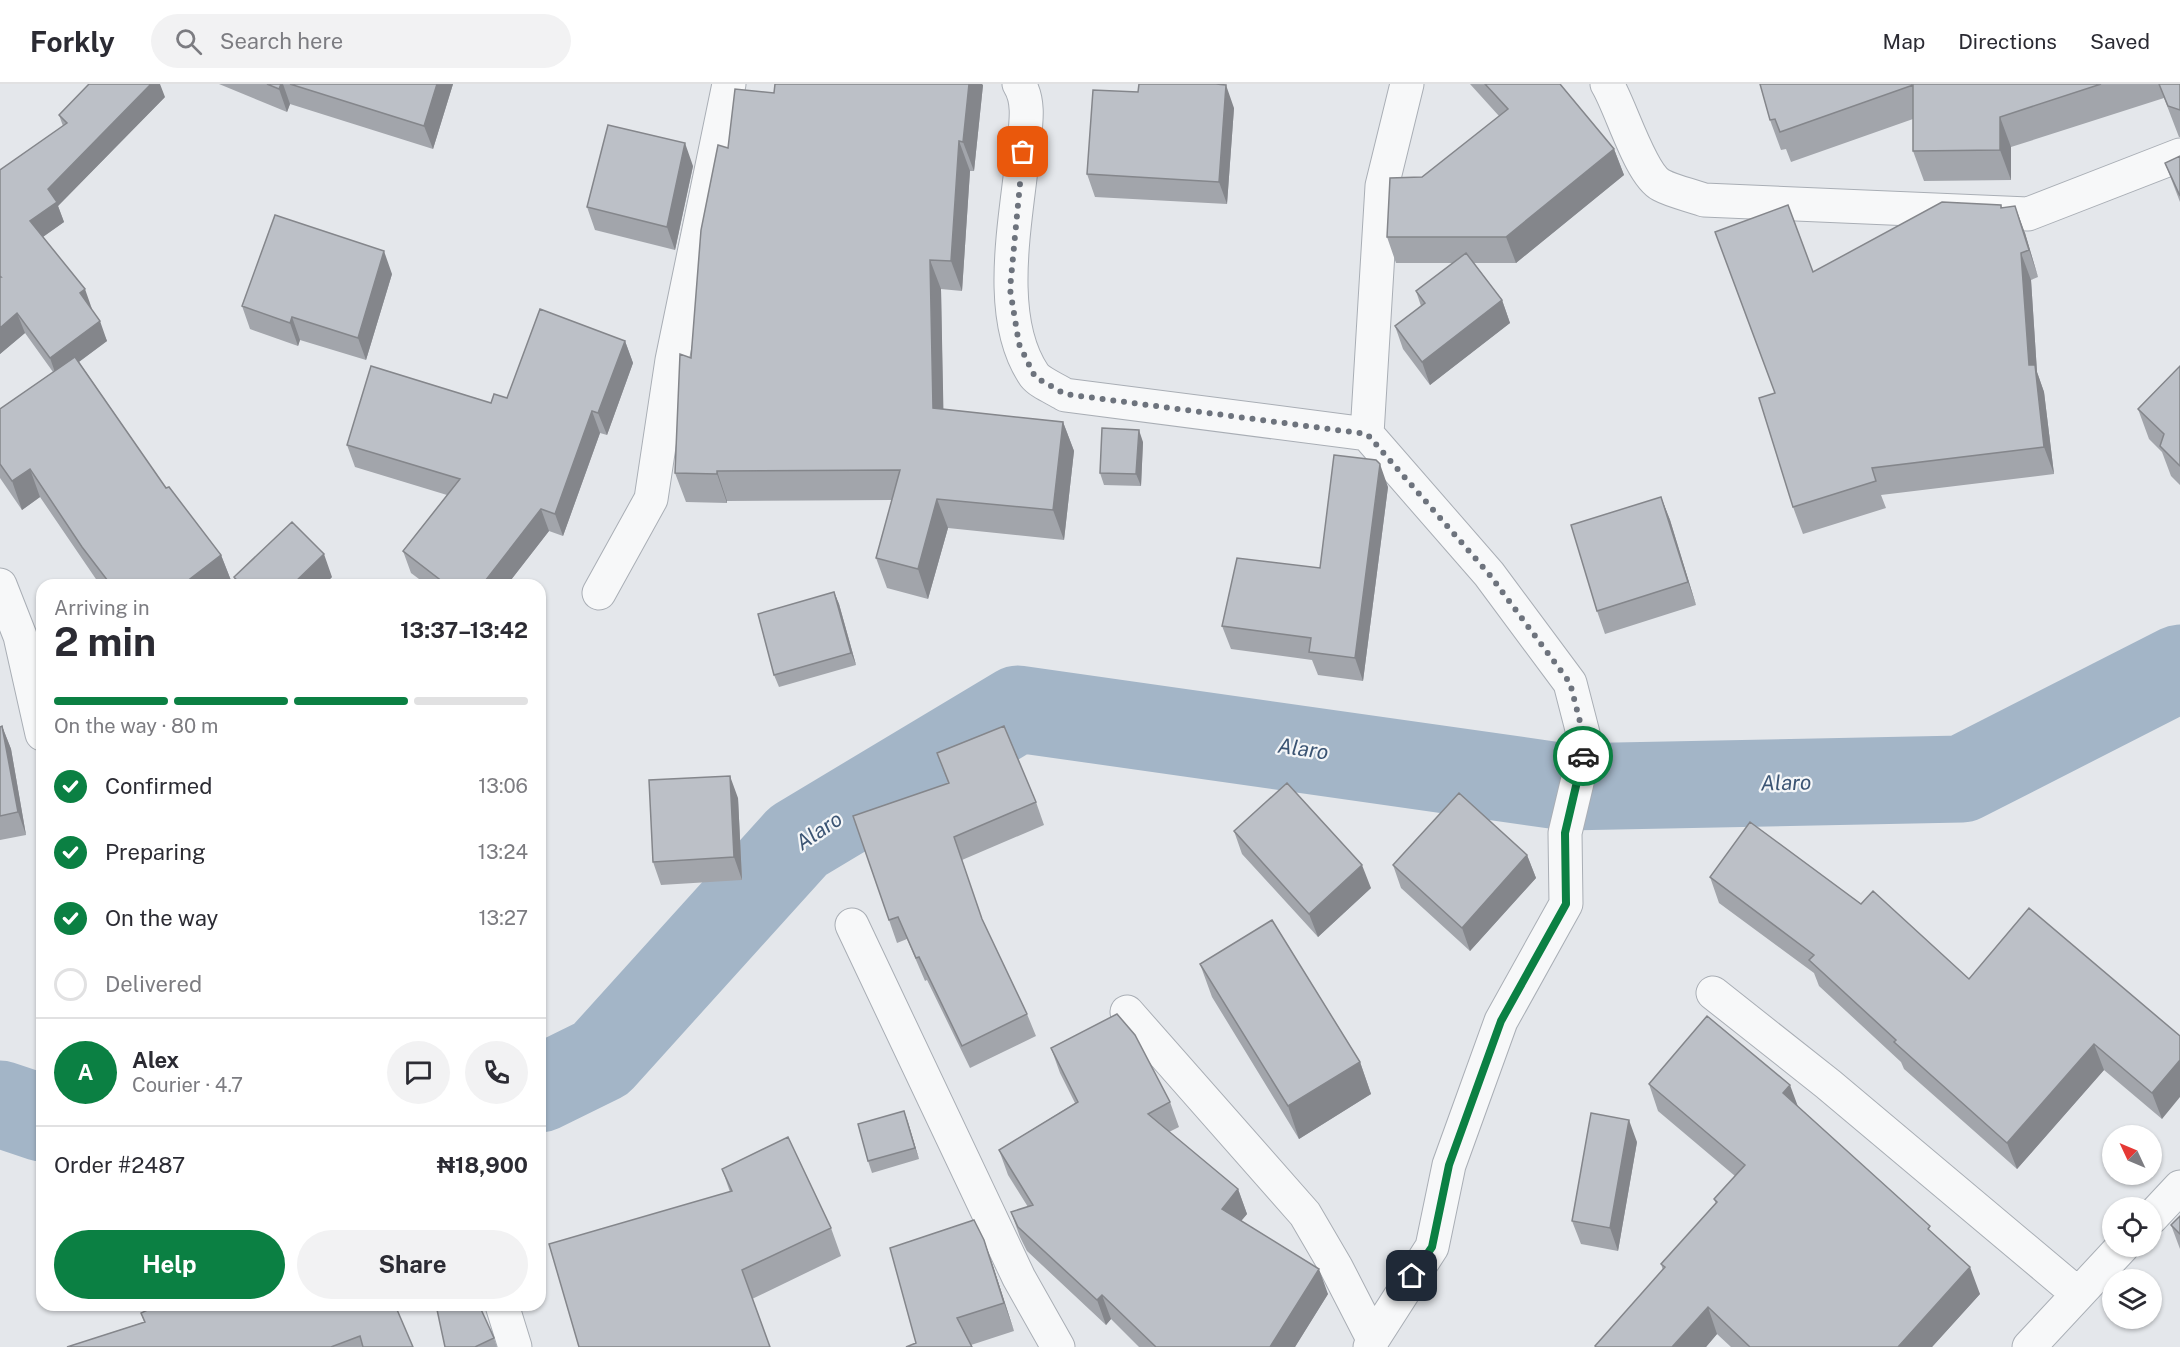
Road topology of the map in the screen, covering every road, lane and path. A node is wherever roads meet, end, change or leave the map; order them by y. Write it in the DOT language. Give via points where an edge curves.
graph roads {
  1 [pos="729,84"];
  2 [pos="1019,84"];
  3 [pos="1407,84"];
  4 [pos="1607,84"];
  5 [pos="2180,155"];
  6 [pos="1367,434"];
  7 [pos="0,585"];
  8 [pos="599,592"];
  9 [pos="36,707"];
  10 [pos="852,925"];
  11 [pos="1713,993"];
  12 [pos="1127,1012"];
  13 [pos="2180,1187"];
  14 [pos="2162,1206"];
  15 [pos="2113,1257"];
  16 [pos="2078,1294"];
  17 [pos="504,1311"];
  18 [pos="1371,1343"];
  19 [pos="515,1347"];
  20 [pos="1058,1347"];
  21 [pos="2030,1347"];
  1 -- 8 [label="street" via="672,360 651,499"];
  2 -- 6 [label="street" via="1026,96 1025,129 1010,289 1019,344 1035,377 1065,394"];
  3 -- 6 [label="street" via="1382,186"];
  4 -- 5 [label="street" via="1618,102 1633,146 1659,184 1704,200 2028,214"];
  6 -- 18 [label="street" via="1489,574 1570,683 1586,745 1565,833 1566,904 1501,1021 1449,1165 1432,1247"];
  7 -- 9 [label="street" via="20,636"];
  10 -- 20 [label="street" via="1019,1278"];
  11 -- 16 [label="street"];
  12 -- 18 [label="street" via="1305,1214 1336,1266"];
  13 -- 14 [label="street"];
  15 -- 16 [label="street"];
  16 -- 21 [label="street"];
  17 -- 19 [label="street"];
}
